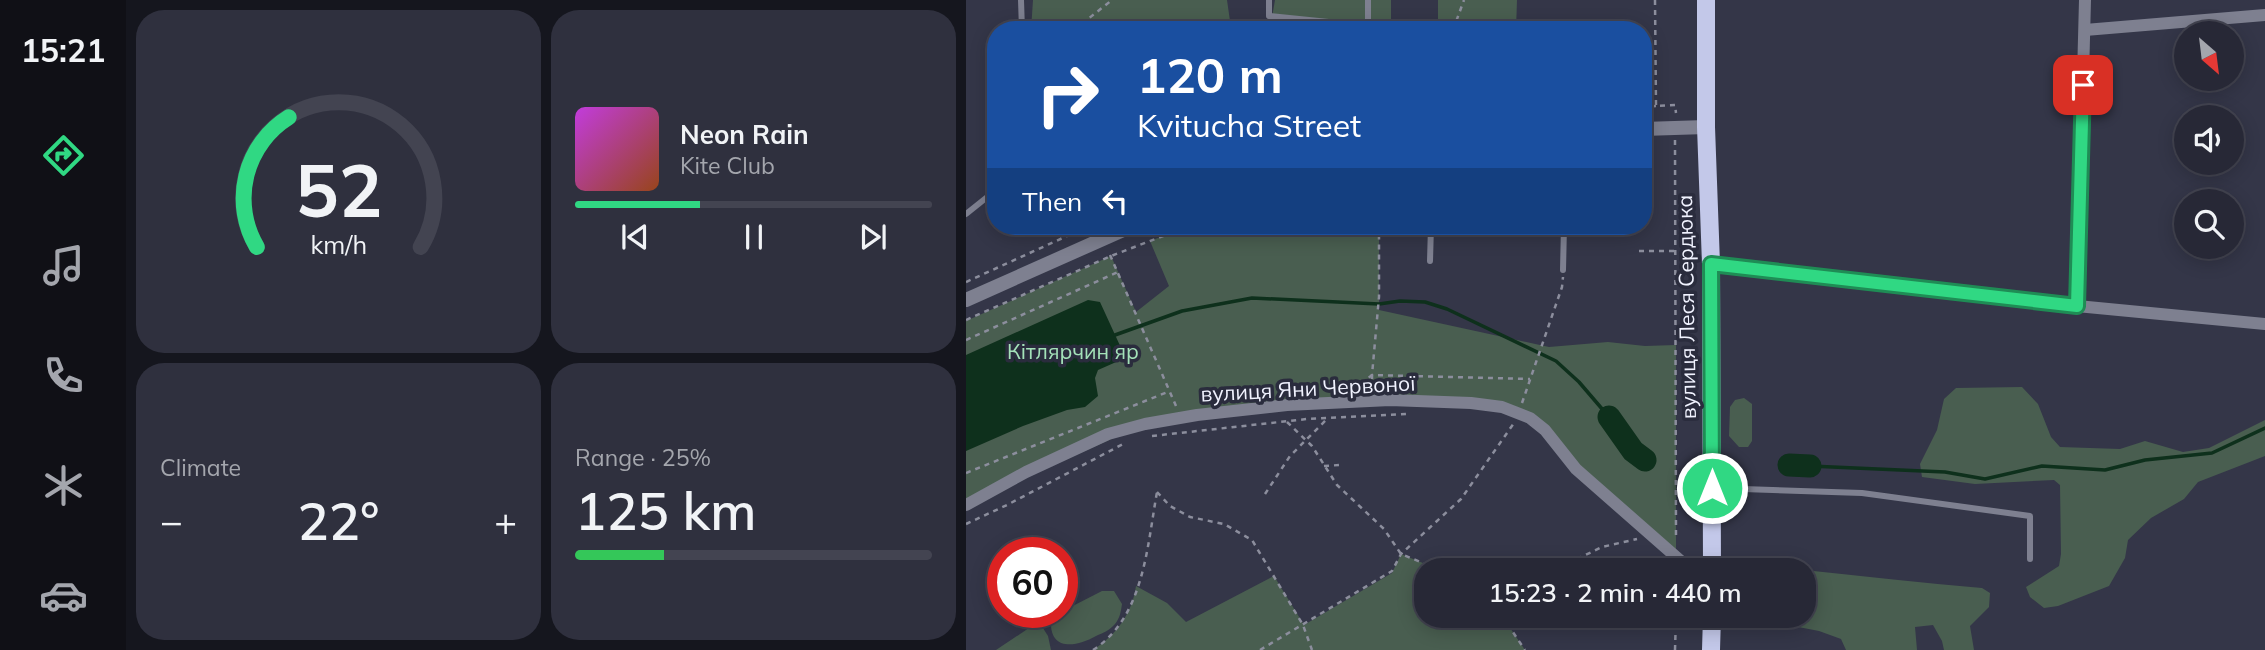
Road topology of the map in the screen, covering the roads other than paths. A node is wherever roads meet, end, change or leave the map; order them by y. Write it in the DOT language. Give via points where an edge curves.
graph roads {
  1 [pos="1021,0"];
  2 [pos="1269,0"];
  3 [pos="1368,0"];
  4 [pos="1706,0"];
  5 [pos="2085,0"];
  6 [pos="2265,15"];
  7 [pos="1022,21"];
  8 [pos="1310,21"];
  9 [pos="1368,21"];
  10 [pos="2085,30"];
  11 [pos="1706,127"];
  12 [pos="1652,129"];
  13 [pos="987,197"];
  14 [pos="966,214"];
  15 [pos="1113,235"];
  16 [pos="1431,235"];
  17 [pos="1564,235"];
  18 [pos="1430,261"];
  19 [pos="1711,264"];
  20 [pos="1563,270"];
  21 [pos="966,300"];
  22 [pos="2077,306"];
  23 [pos="2265,324"];
  24 [pos="1712,488"];
  25 [pos="966,505"];
  26 [pos="1677,558"];
  27 [pos="1712,558"];
  28 [pos="2029,559"];
  29 [pos="1712,628"];
  30 [pos="1711,650"];
  1 -- 7 [label="lane"];
  2 -- 8 [label="lane" via="1269,16"];
  3 -- 9 [label="lane"];
  4 -- 11 [label="main road, вулиця Леся Сердюка"];
  5 -- 10 [label="street"];
  6 -- 10 [label="street"];
  10 -- 22 [label="street"];
  11 -- 12 [label="street"];
  11 -- 19 [label="main road, вулиця Леся Сердюка"];
  13 -- 14 [label="lane"];
  15 -- 21 [label="street"];
  16 -- 18 [label="lane"];
  17 -- 20 [label="lane"];
  19 -- 22 [label="street"];
  19 -- 24 [label="main road, вулиця Леся Сердюка"];
  22 -- 23 [label="street"];
  24 -- 27 [label="main road, вулиця Леся Сердюка"];
  24 -- 28 [label="lane" via="1862,494 2030,516"];
  25 -- 26 [label="street, вулиця Яни Червоної" via="1119,429 1287,405 1471,403 1524,415 1545,430 1576,469"];
  29 -- 30 [label="main road"];
}
